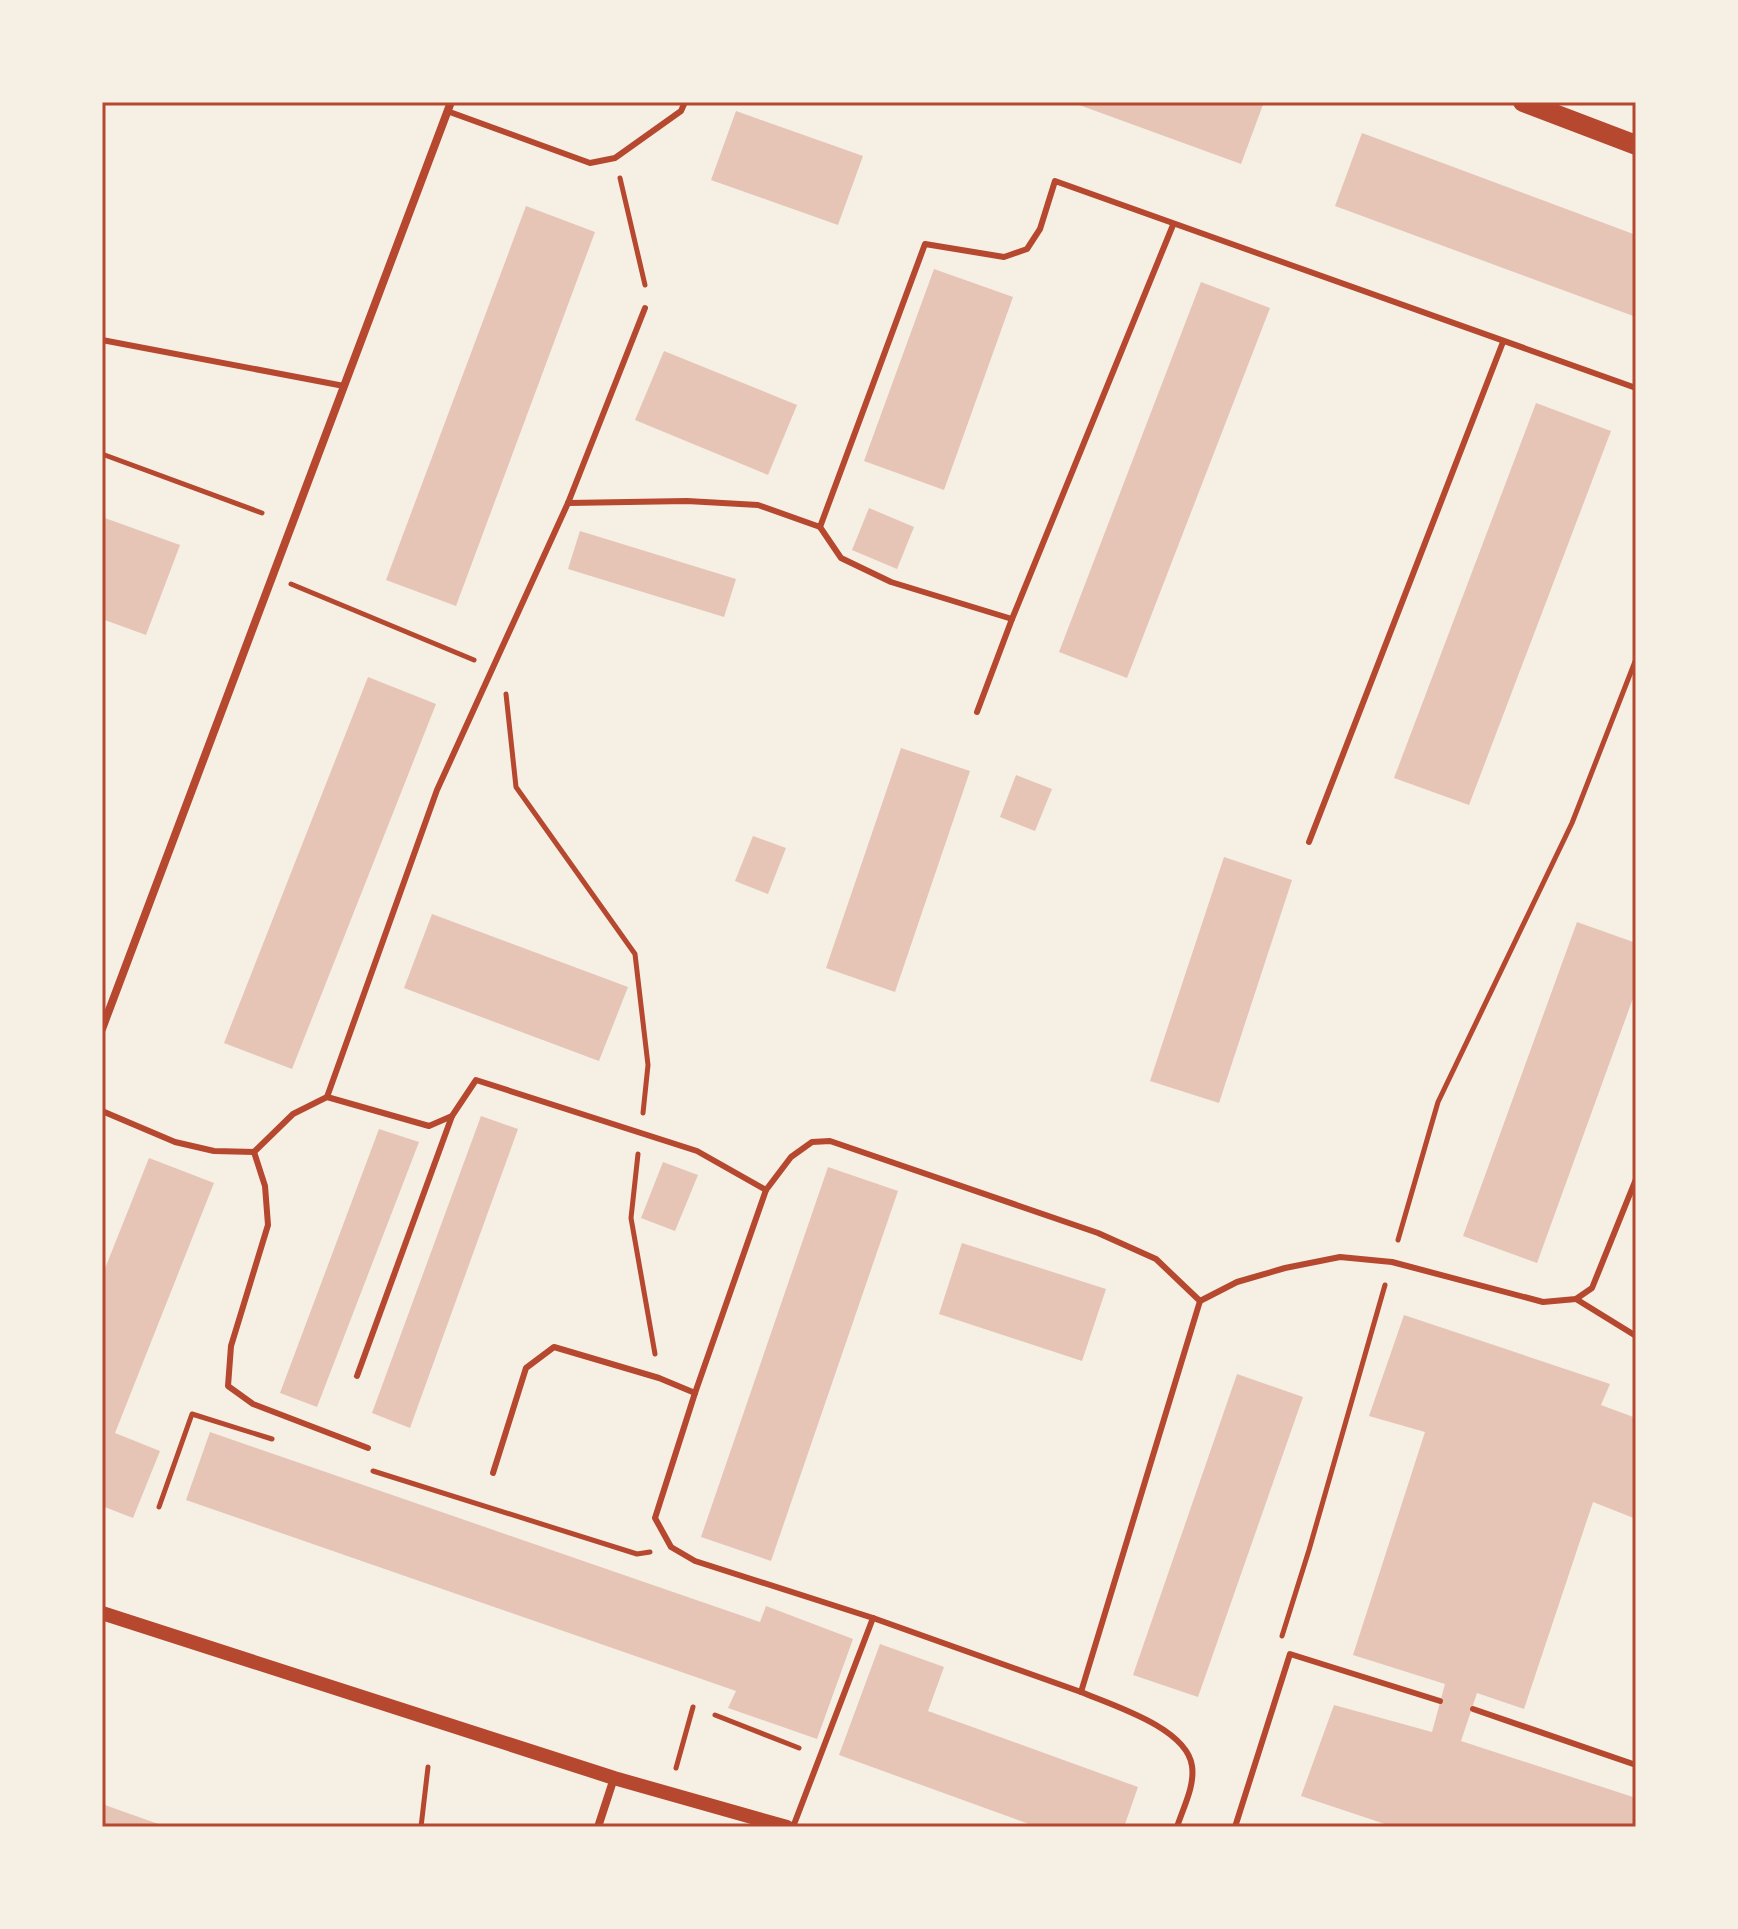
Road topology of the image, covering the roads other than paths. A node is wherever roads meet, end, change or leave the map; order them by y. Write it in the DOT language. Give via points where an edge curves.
graph roads {
  1 [pos="685,102"];
  2 [pos="1523,102"];
  3 [pos="449,106"];
  4 [pos="1636,145"];
  5 [pos="1173,225"];
  6 [pos="645,308"];
  7 [pos="102,340"];
  8 [pos="1503,342"];
  9 [pos="344,386"];
  10 [pos="1636,388"];
  11 [pos="568,503"];
  12 [pos="820,527"];
  13 [pos="1012,619"];
  14 [pos="977,712"];
  15 [pos="1309,842"];
  16 [pos="102,1029"];
  17 [pos="327,1097"];
  18 [pos="102,1111"];
  19 [pos="452,1116"];
  20 [pos="254,1152"];
  21 [pos="1636,1179"];
  22 [pos="766,1190"];
  23 [pos="1576,1299"];
  24 [pos="1200,1301"];
  25 [pos="1636,1336"];
  26 [pos="357,1376"];
  27 [pos="695,1393"];
  28 [pos="368,1448"];
  29 [pos="493,1473"];
  30 [pos="102,1613"];
  31 [pos="873,1618"];
  32 [pos="1081,1692"];
  33 [pos="1440,1701"];
  34 [pos="1473,1709"];
  35 [pos="1636,1765"];
  36 [pos="614,1778"];
  37 [pos="598,1827"];
  38 [pos="787,1827"];
  39 [pos="793,1827"];
  40 [pos="1177,1827"];
  41 [pos="1235,1827"];
  1 -- 3 [label="lane" via="681,111 615,158 590,163"];
  2 -- 4 [label="main road"];
  3 -- 9 [label="street"];
  5 -- 8 [label="lane"];
  5 -- 12 [label="lane" via="1055,181 1040,229 1027,249 1004,257 925,244"];
  5 -- 13 [label="lane"];
  6 -- 11 [label="lane"];
  7 -- 9 [label="lane"];
  8 -- 10 [label="lane"];
  8 -- 15 [label="lane"];
  9 -- 16 [label="street"];
  11 -- 12 [label="lane" via="758,505"];
  11 -- 17 [label="lane" via="437,790"];
  12 -- 13 [label="lane" via="841,558 891,582"];
  13 -- 14 [label="lane"];
  17 -- 19 [label="lane" via="429,1126"];
  17 -- 20 [label="lane" via="293,1114"];
  18 -- 20 [label="lane" via="175,1142 214,1151"];
  19 -- 22 [label="lane" via="476,1080 697,1151"];
  19 -- 26 [label="lane"];
  20 -- 28 [label="lane" via="265,1186 268,1225 231,1346 228,1386 253,1404"];
  21 -- 23 [label="lane" via="1592,1288"];
  22 -- 24 [label="lane" via="791,1157 812,1142 830,1141 1098,1233 1156,1259"];
  22 -- 27 [label="lane"];
  23 -- 24 [label="lane" via="1543,1302 1392,1262 1340,1257 1237,1282"];
  23 -- 25 [label="lane"];
  24 -- 32 [label="lane"];
  27 -- 29 [label="lane" via="554,1347 526,1368"];
  27 -- 31 [label="lane" via="655,1518 671,1547 695,1561"];
  30 -- 36 [label="street"];
  31 -- 32 [label="lane"];
  31 -- 39 [label="lane"];
  32 -- 40 [label="lane" via="1152,1723 1182,1744 1192,1764 1192,1783"];
  33 -- 41 [label="lane" via="1290,1654"];
  34 -- 35 [label="lane"];
  36 -- 37 [label="street"];
  36 -- 38 [label="street"];
}
